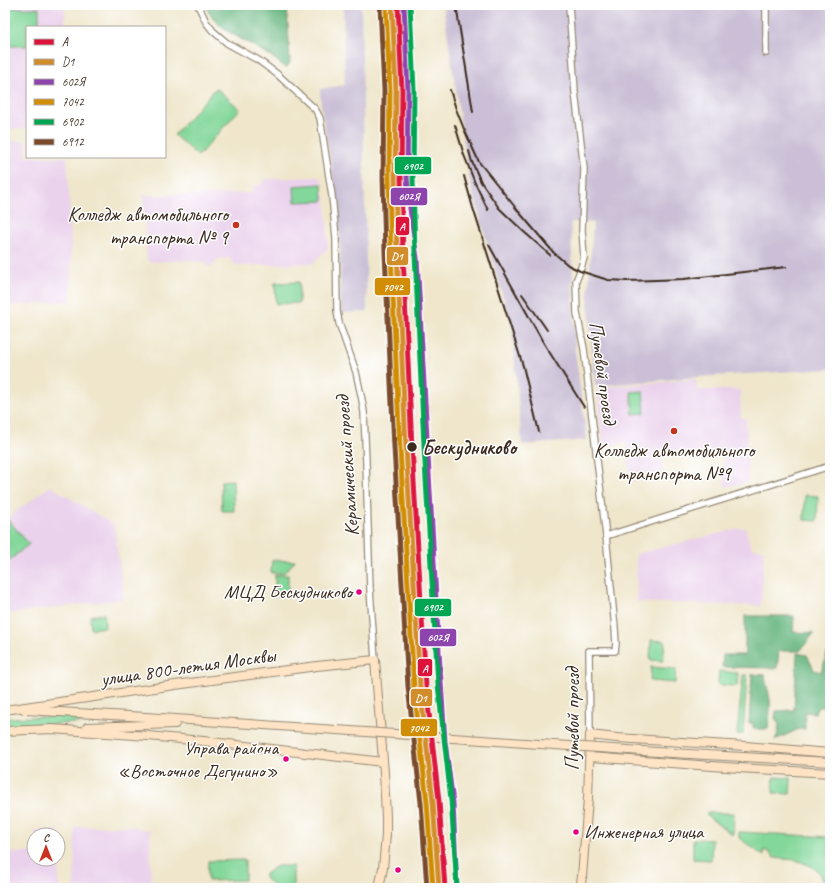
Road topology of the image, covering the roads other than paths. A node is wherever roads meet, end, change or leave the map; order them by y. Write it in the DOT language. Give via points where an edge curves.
graph roads {
  1 [pos="198,5"];
  2 [pos="569,5"];
  3 [pos="766,5"];
  4 [pos="766,53"];
  5 [pos="830,466"];
  6 [pos="606,536"];
  7 [pos="375,660"];
  8 [pos="5,710"];
  9 [pos="214,722"];
  10 [pos="52,729"];
  11 [pos="5,731"];
  12 [pos="590,736"];
  13 [pos="830,753"];
  14 [pos="590,757"];
  15 [pos="383,762"];
  16 [pos="830,762"];
  17 [pos="830,773"];
  18 [pos="379,888"];
  19 [pos="580,888"];
  1 -- 7 [label="street, Керамический проезд" via="213,31 277,74 315,109 320,118 332,196 337,310 356,372 364,412"];
  2 -- 6 [label="street, Путевой проезд" via="584,169 584,258 576,281 577,313 584,349"];
  3 -- 4 [label="street"];
  5 -- 6 [label="street"];
  6 -- 12 [label="street, Путевой проезд" via="616,644 615,651 589,651"];
  7 -- 8 [label="street, улица 800-летия Москвы" via="175,685"];
  7 -- 15 [label="street, Керамический проезд"];
  8 -- 9 [label="street"];
  9 -- 10 [label="street"];
  9 -- 16 [label="street, bridge"];
  10 -- 11 [label="street"];
  10 -- 15 [label="street" via="203,741"];
  12 -- 13 [label="street"];
  12 -- 14 [label="street, Путевой проезд"];
  14 -- 17 [label="street"];
  14 -- 19 [label="street, Путевой проезд"];
  15 -- 18 [label="street, Керамический проезд" via="386,835"];
}
